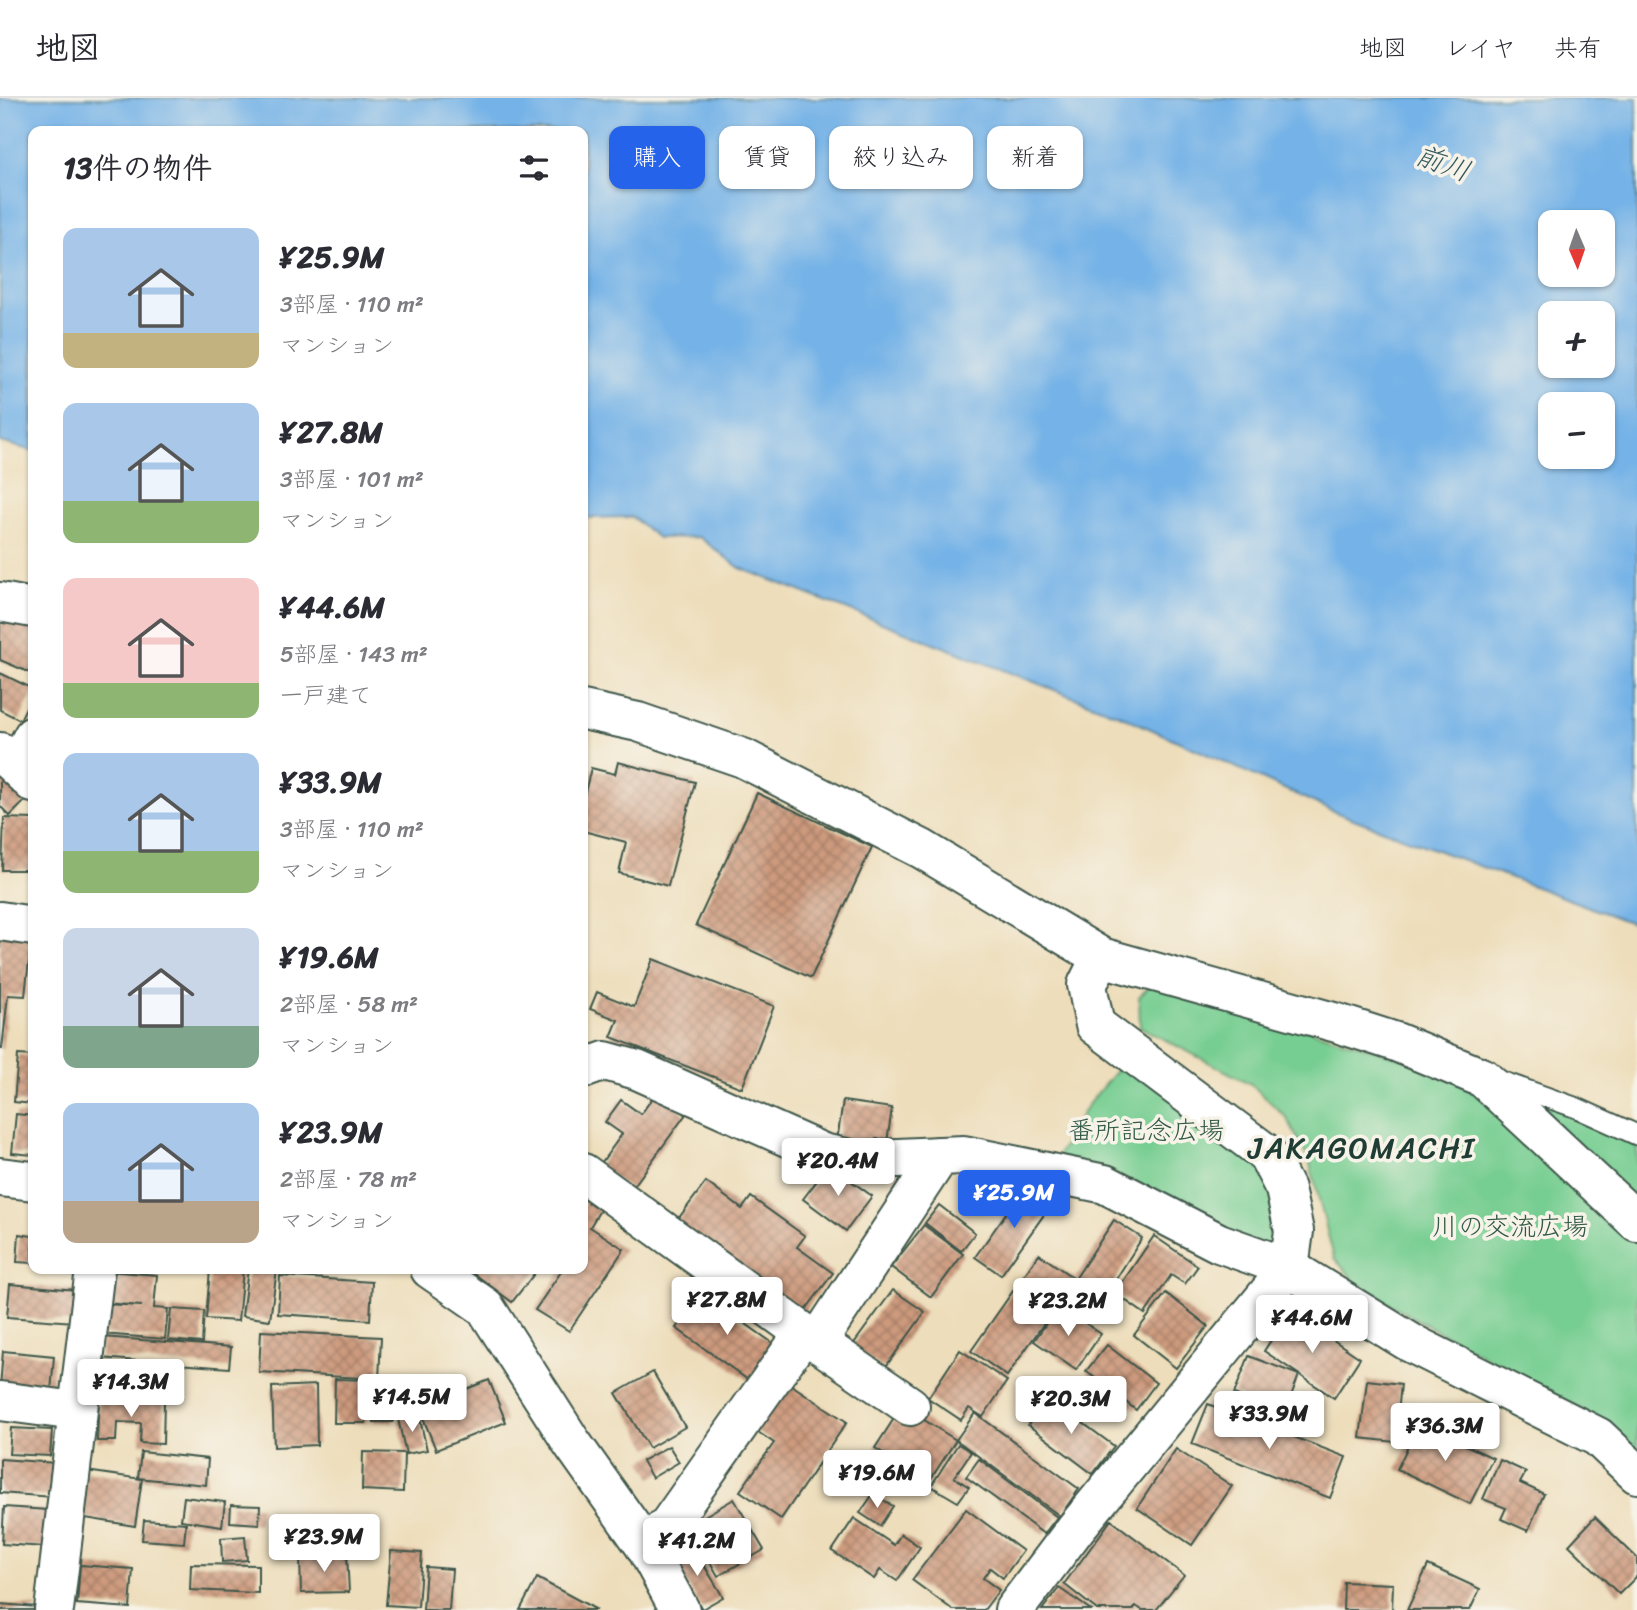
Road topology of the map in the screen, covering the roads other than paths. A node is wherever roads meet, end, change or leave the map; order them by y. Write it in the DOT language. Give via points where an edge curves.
graph roads {
  1 [pos="0,602"];
  2 [pos="28,607"];
  3 [pos="588,710"];
  4 [pos="0,921"];
  5 [pos="28,925"];
  6 [pos="1101,957"];
  7 [pos="588,1067"];
  8 [pos="1483,1078"];
  9 [pos="1637,1135"];
  10 [pos="940,1156"];
  11 [pos="0,1177"];
  12 [pos="588,1177"];
  13 [pos="28,1180"];
  14 [pos="1637,1222"];
  15 [pos="1289,1268"];
  16 [pos="94,1274"];
  17 [pos="437,1274"];
  18 [pos="811,1337"];
  19 [pos="0,1401"];
  20 [pos="910,1406"];
  21 [pos="76,1411"];
  22 [pos="1637,1474"];
  23 [pos="645,1546"];
  24 [pos="54,1610"];
  25 [pos="680,1610"];
  26 [pos="1014,1610"];
  1 -- 2 [label="street"];
  3 -- 6 [label="street" via="743,758 922,849"];
  4 -- 5 [label="street"];
  6 -- 8 [label="street" via="1337,1023"];
  6 -- 15 [label="street" via="1087,985 1095,1025 1267,1154 1285,1189 1294,1231"];
  7 -- 10 [label="street" via="605,1061 637,1070 823,1153 856,1160"];
  8 -- 9 [label="lane" via="1502,1080"];
  8 -- 14 [label="street"];
  10 -- 15 [label="street" via="964,1155 1105,1184 1219,1243"];
  10 -- 18 [label="street"];
  11 -- 13 [label="street"];
  12 -- 18 [label="street"];
  15 -- 22 [label="street" via="1411,1343 1598,1437"];
  15 -- 26 [label="street"];
  16 -- 21 [label="street"];
  17 -- 23 [label="street" via="485,1307"];
  18 -- 20 [label="street"];
  18 -- 23 [label="street" via="669,1524"];
  19 -- 21 [label="street"];
  21 -- 24 [label="street"];
  23 -- 25 [label="street"];
}
